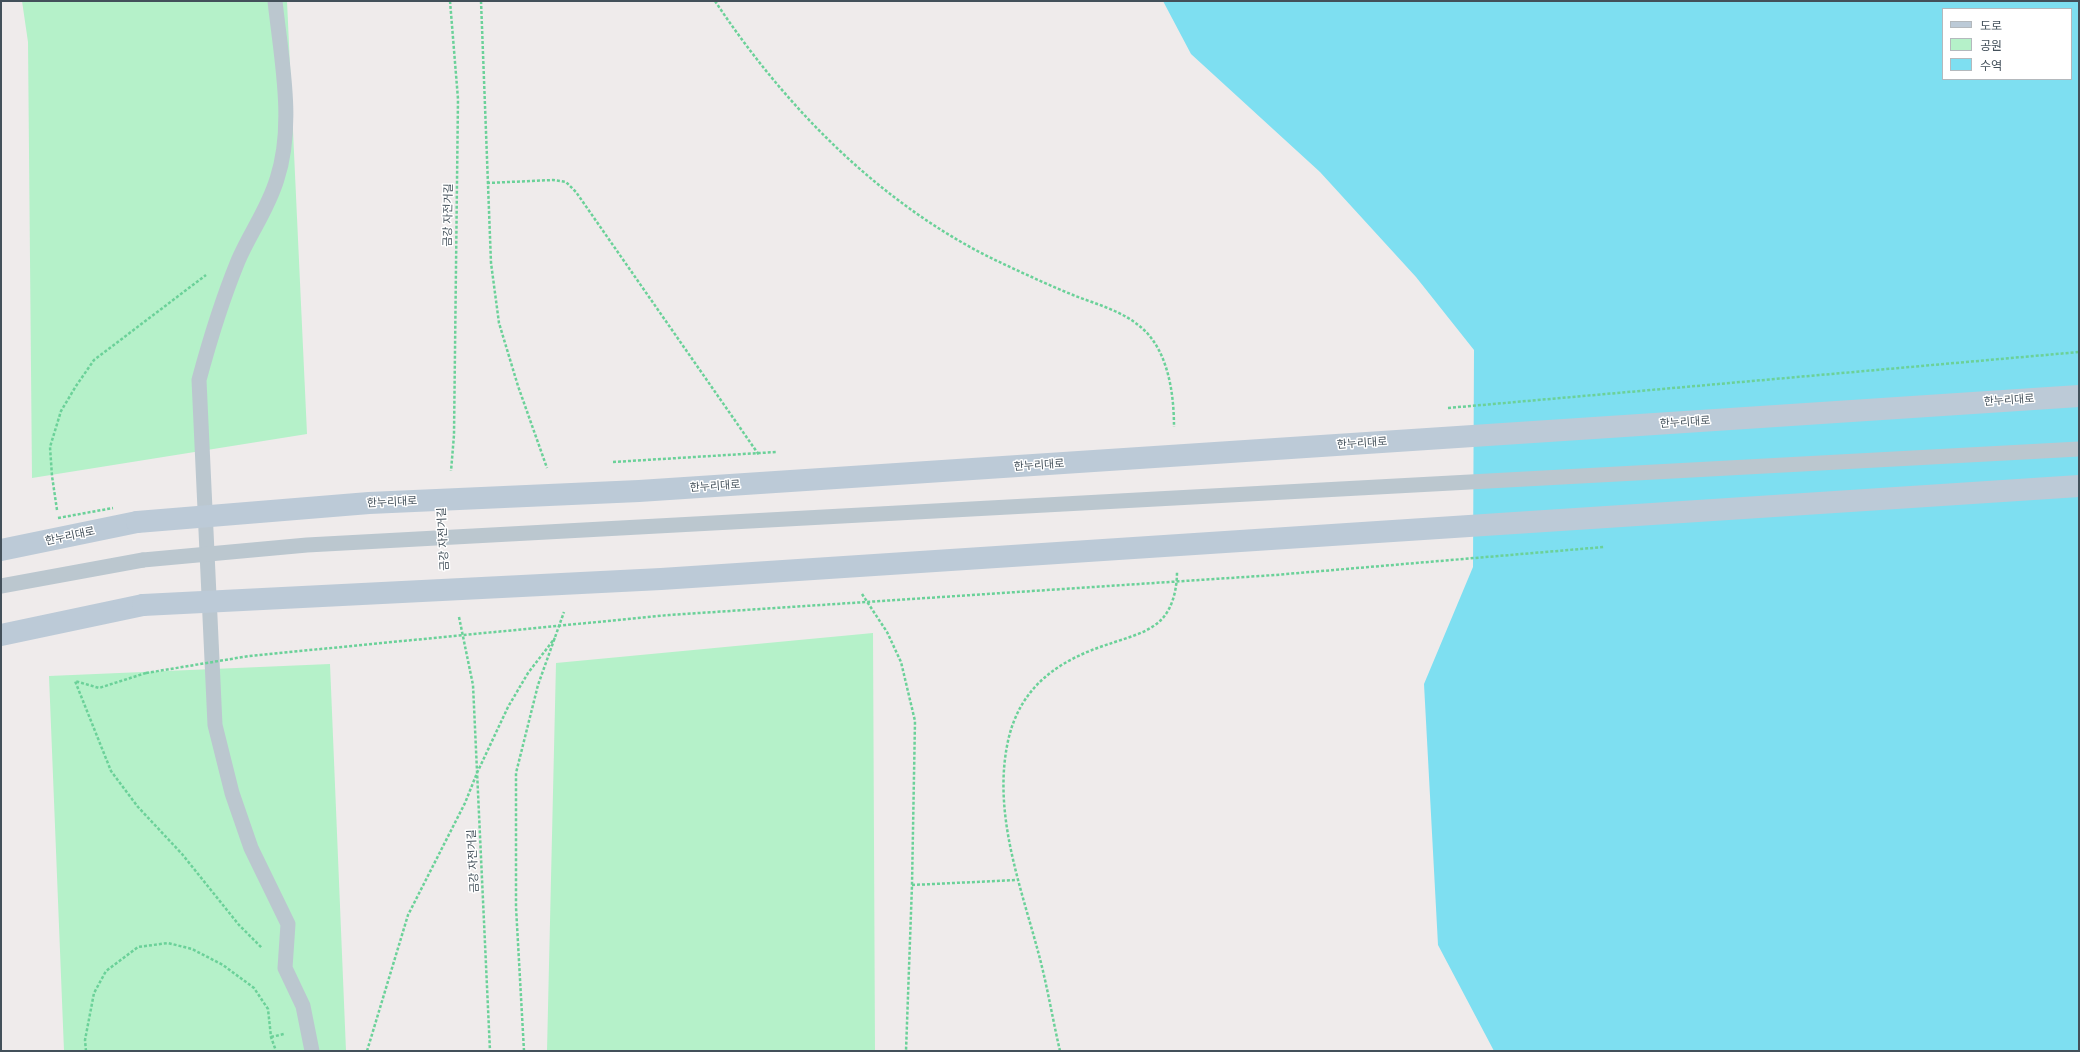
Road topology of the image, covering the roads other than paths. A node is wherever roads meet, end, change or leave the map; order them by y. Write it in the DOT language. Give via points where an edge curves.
graph roads {
  1 [pos="275,1"];
  2 [pos="2079,396"];
  3 [pos="2079,449"];
  4 [pos="2079,486"];
  5 [pos="1,550"];
  6 [pos="1,586"];
  7 [pos="1,635"];
  8 [pos="312,1051"];
  1 -- 8 [label="lane" via="284,87 285,138 278,179 265,211 238,260 214,325 200,380 215,725 232,793 251,848 288,924 285,968 303,1006"];
  2 -- 5 [label="street, 한누리대로, bridge" via="639,491 369,503 137,522"];
  3 -- 6 [label="lane, bridge" via="307,545 143,560"];
  4 -- 7 [label="street, bridge" via="661,579 143,605"];
}
